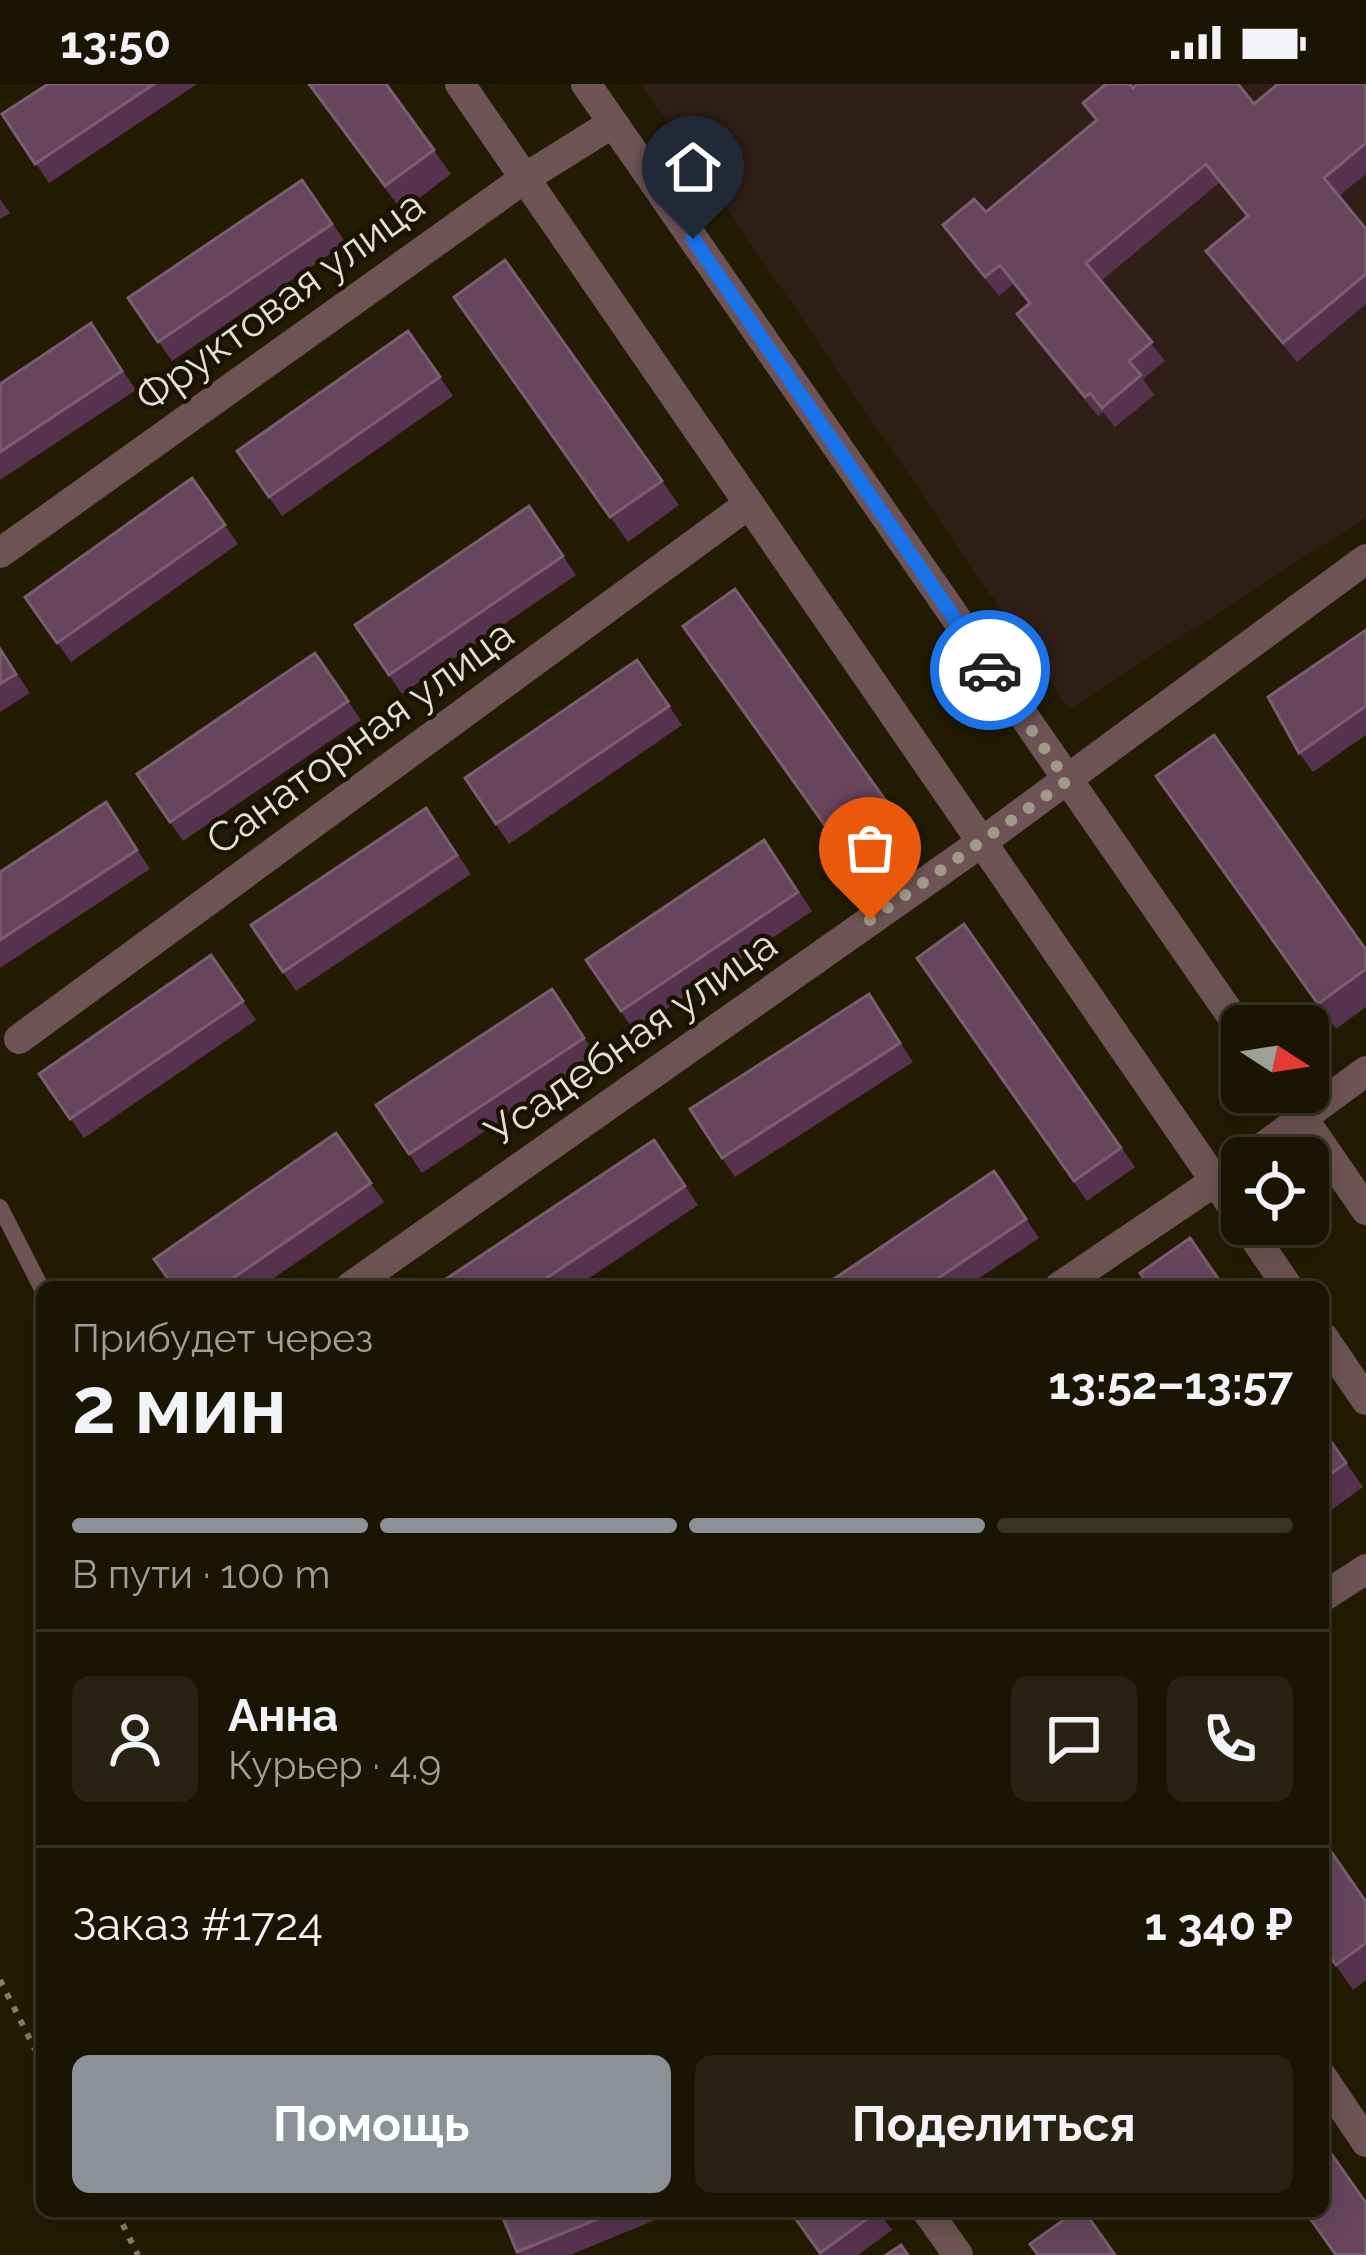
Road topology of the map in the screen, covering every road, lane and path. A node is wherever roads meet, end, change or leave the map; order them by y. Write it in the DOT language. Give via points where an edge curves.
graph roads {
  1 [pos="460,84"];
  2 [pos="586,84"];
  3 [pos="613,123"];
  4 [pos="525,178"];
  5 [pos="749,504"];
  6 [pos="0,554"];
  7 [pos="1366,559"];
  8 [pos="1067,781"];
  9 [pos="982,842"];
  10 [pos="1224,1005"];
  11 [pos="19,1039"];
  12 [pos="1366,1071"];
  13 [pos="1329,1088"];
  14 [pos="1285,1113"];
  15 [pos="1299,1113"];
  16 [pos="1265,1137"];
  17 [pos="1221,1180"];
  18 [pos="1217,1183"];
  19 [pos="1221,1189"];
  20 [pos="0,1207"];
  21 [pos="1366,1210"];
  22 [pos="1260,1245"];
  23 [pos="38,1281"];
  24 [pos="359,1281"];
  25 [pos="1068,1281"];
  26 [pos="1284,1281"];
  27 [pos="1329,1346"];
  28 [pos="1366,1400"];
  29 [pos="1366,1569"];
  30 [pos="1329,1594"];
  31 [pos="0,1980"];
  32 [pos="36,2051"];
  33 [pos="1329,2087"];
  34 [pos="1366,2142"];
  35 [pos="119,2217"];
  36 [pos="931,2217"];
  37 [pos="138,2255"];
  38 [pos="958,2255"];
  1 -- 4 [label="street"];
  2 -- 3 [label="street"];
  3 -- 4 [label="street, Фруктовая улица"];
  3 -- 8 [label="street"];
  4 -- 5 [label="street"];
  4 -- 6 [label="street, Фруктовая улица"];
  5 -- 9 [label="street"];
  5 -- 11 [label="street, Санаторная улица"];
  7 -- 8 [label="street, Усадебная улица"];
  8 -- 9 [label="street, Усадебная улица"];
  8 -- 10 [label="street"];
  9 -- 18 [label="street"];
  9 -- 24 [label="street, Усадебная улица"];
  12 -- 13 [label="street"];
  14 -- 16 [label="street"];
  15 -- 21 [label="street"];
  17 -- 18 [label="street"];
  18 -- 19 [label="street"];
  18 -- 25 [label="street"];
  20 -- 23 [label="lane"];
  22 -- 26 [label="street"];
  27 -- 28 [label="street"];
  29 -- 30 [label="street"];
  31 -- 32 [label="path"];
  33 -- 34 [label="street"];
  35 -- 37 [label="path"];
  36 -- 38 [label="street"];
}
